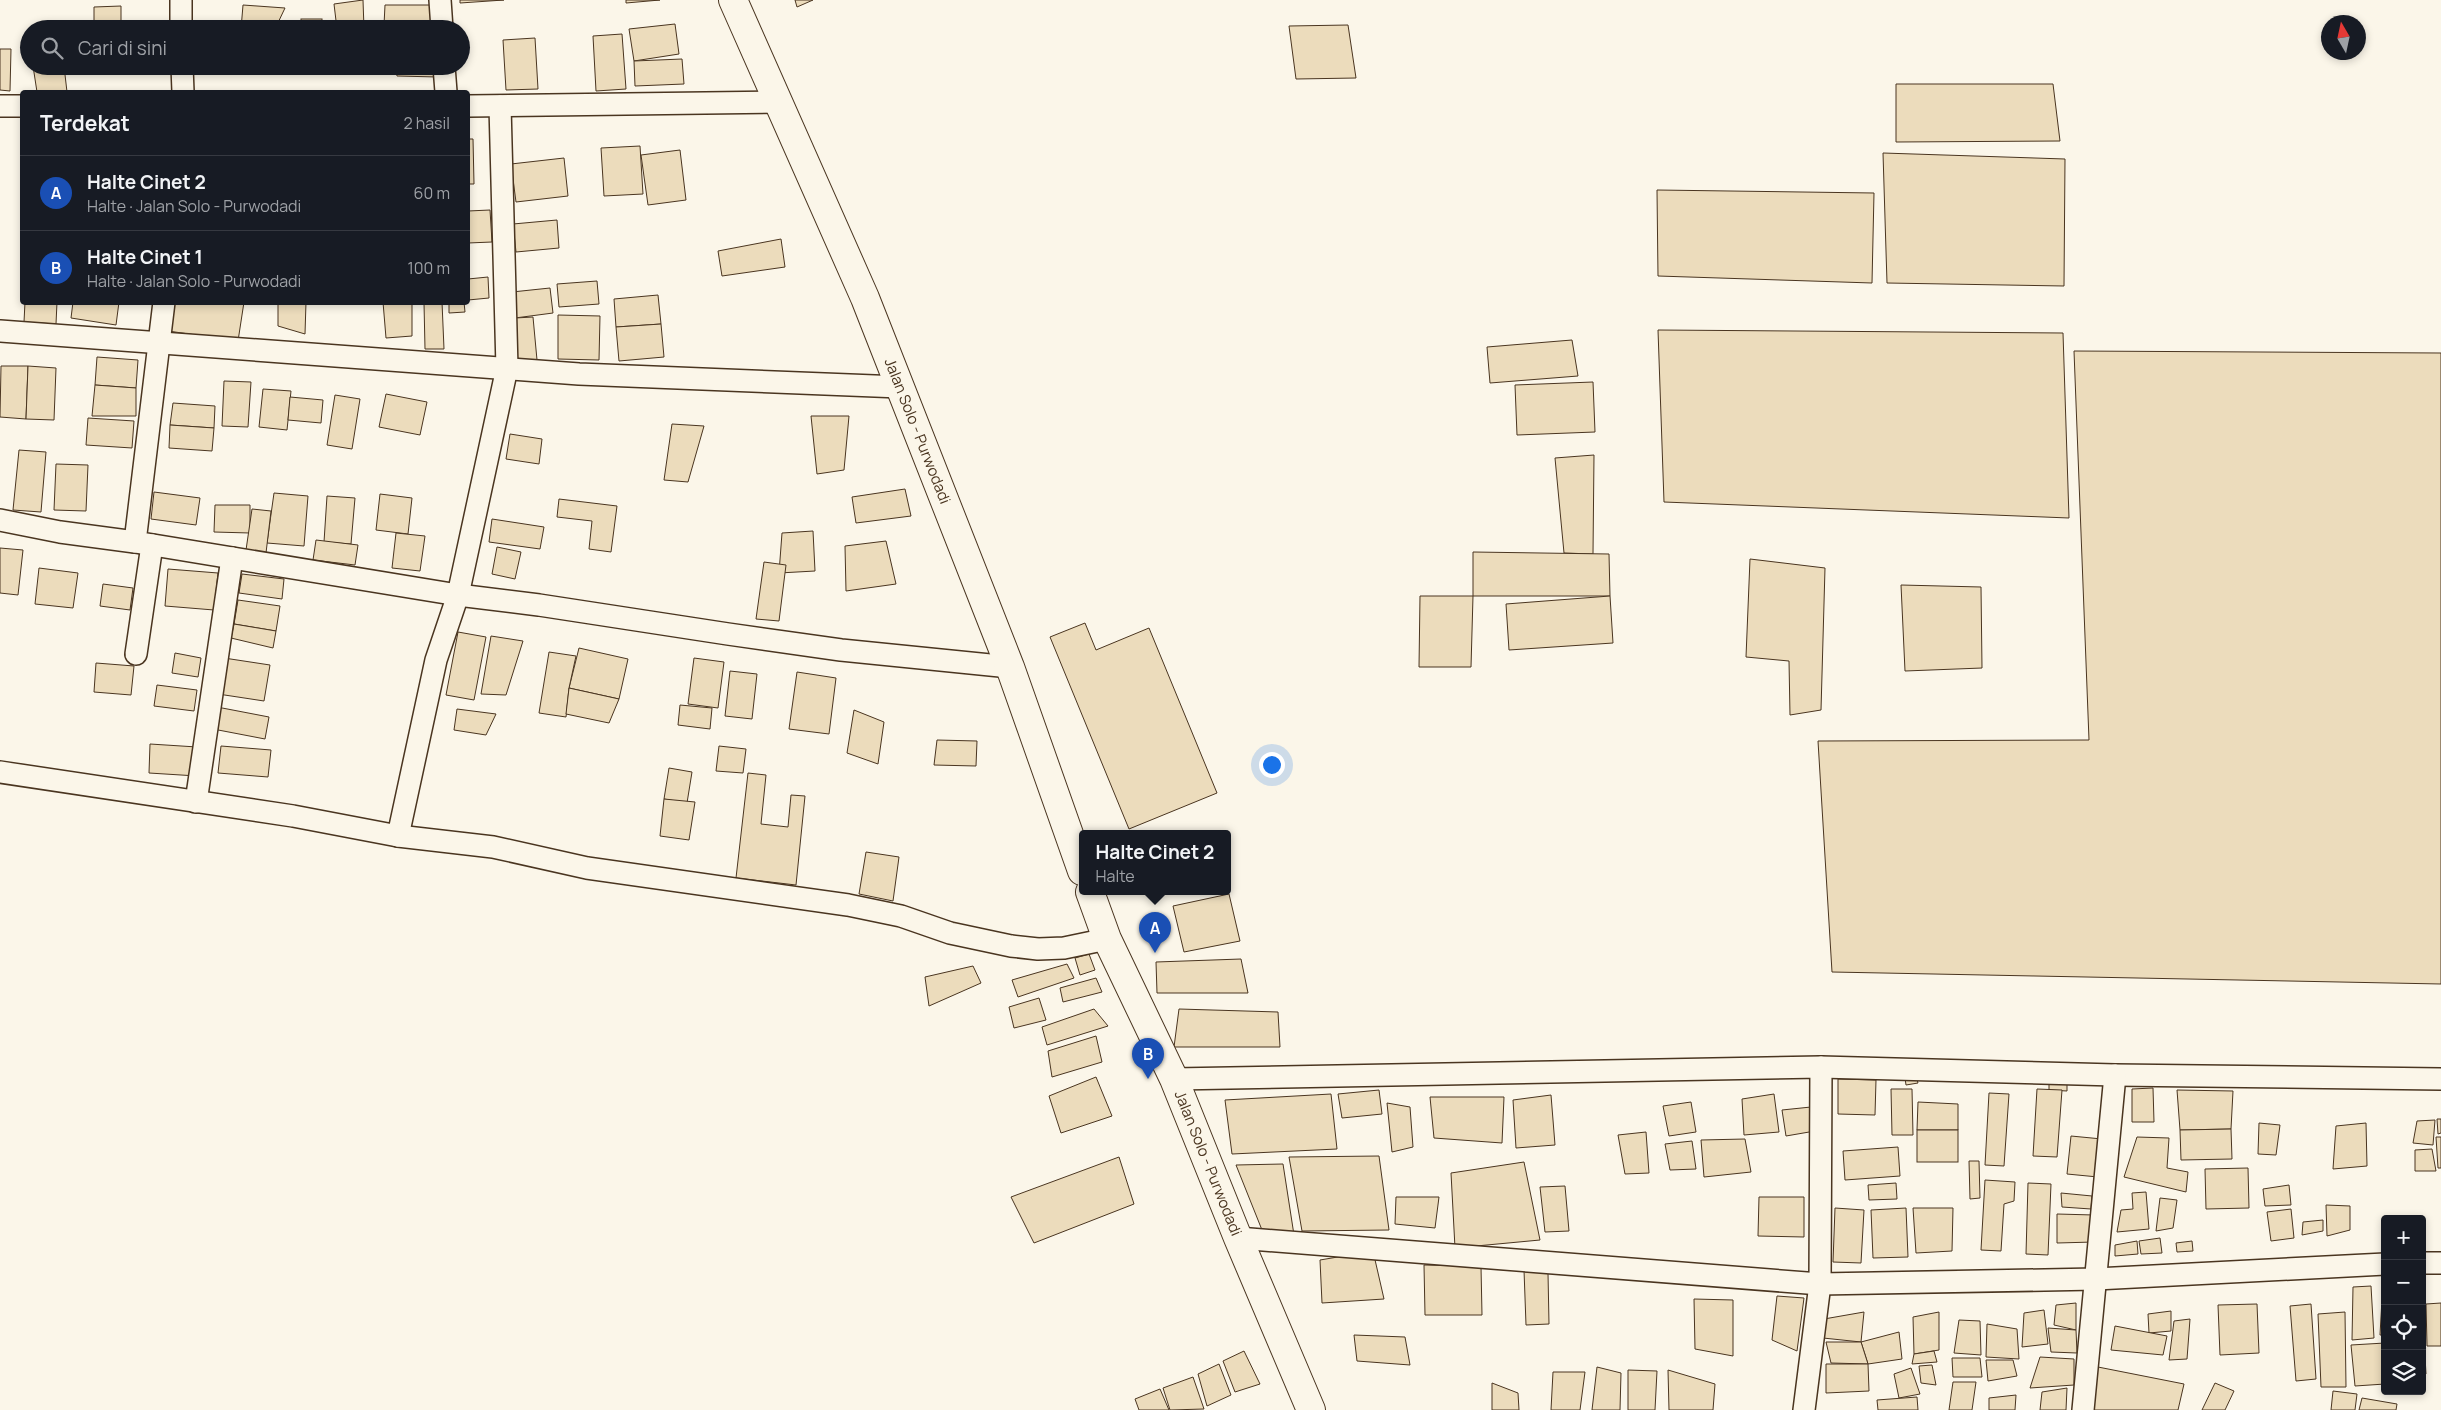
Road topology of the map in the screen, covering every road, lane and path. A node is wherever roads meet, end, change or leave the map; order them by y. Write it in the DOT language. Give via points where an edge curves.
graph roads {
  1 [pos="181,0"];
  2 [pos="440,0"];
  3 [pos="733,0"];
  4 [pos="181,20"];
  5 [pos="441,20"];
  6 [pos="182,75"];
  7 [pos="445,75"];
  8 [pos="183,90"];
  9 [pos="446,90"];
  10 [pos="780,102"];
  11 [pos="0,106"];
  12 [pos="20,106"];
  13 [pos="470,106"];
  14 [pos="500,106"];
  15 [pos="164,305"];
  16 [pos="0,331"];
  17 [pos="159,343"];
  18 [pos="507,368"];
  19 [pos="900,387"];
  20 [pos="0,520"];
  21 [pos="143,544"];
  22 [pos="232,558"];
  23 [pos="458,595"];
  24 [pos="136,654"];
  25 [pos="1010,667"];
  26 [pos="0,772"];
  27 [pos="196,802"];
  28 [pos="398,836"];
  29 [pos="1079,862"];
  30 [pos="1091,895"];
  31 [pos="1107,939"];
  32 [pos="1821,1067"];
  33 [pos="2115,1075"];
  34 [pos="1174,1079"];
  35 [pos="2441,1079"];
  36 [pos="1238,1238"];
  37 [pos="2426,1263"];
  38 [pos="2441,1263"];
  39 [pos="2381,1264"];
  40 [pos="2096,1279"];
  41 [pos="1820,1284"];
  42 [pos="1311,1410"];
  43 [pos="1804,1410"];
  44 [pos="2083,1410"];
  1 -- 4 [label="street"];
  2 -- 5 [label="street"];
  3 -- 10 [label="main road, Jalan Solo - Purwodadi"];
  6 -- 8 [label="street"];
  7 -- 9 [label="street"];
  10 -- 14 [label="street"];
  10 -- 19 [label="main road, Jalan Solo - Purwodadi"];
  11 -- 12 [label="street"];
  13 -- 14 [label="street"];
  14 -- 18 [label="street"];
  15 -- 17 [label="street"];
  16 -- 17 [label="street"];
  17 -- 18 [label="street"];
  17 -- 21 [label="street"];
  18 -- 19 [label="street" via="579,374"];
  18 -- 23 [label="street"];
  19 -- 25 [label="main road, Jalan Solo - Purwodadi"];
  20 -- 21 [label="street"];
  21 -- 22 [label="street"];
  21 -- 24 [label="street"];
  22 -- 23 [label="street"];
  22 -- 27 [label="street"];
  23 -- 25 [label="street" via="841,650"];
  23 -- 28 [label="street" via="436,660"];
  25 -- 29 [label="main road, Jalan Solo - Purwodadi"];
  26 -- 27 [label="street"];
  27 -- 28 [label="street"];
  28 -- 31 [label="street" via="493,847 587,868 848,906 901,916 950,932 1011,946 1064,948"];
  30 -- 31 [label="main road, Jalan Solo - Purwodadi"];
  31 -- 34 [label="main road, Jalan Solo - Purwodadi"];
  32 -- 33 [label="street"];
  32 -- 34 [label="street"];
  32 -- 41 [label="street"];
  33 -- 35 [label="street"];
  33 -- 40 [label="street"];
  34 -- 36 [label="main road, Jalan Solo - Purwodadi"];
  36 -- 41 [label="street"];
  36 -- 42 [label="main road, Jalan Solo - Purwodadi"];
  37 -- 38 [label="street"];
  39 -- 40 [label="street"];
  40 -- 41 [label="street"];
  40 -- 44 [label="street"];
  41 -- 43 [label="street"];
}
